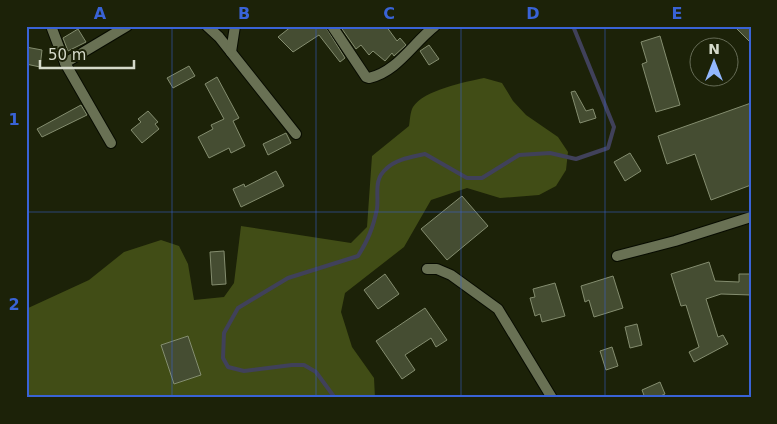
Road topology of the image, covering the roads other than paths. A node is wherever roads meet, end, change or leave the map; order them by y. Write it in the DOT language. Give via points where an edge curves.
graph roads {
  1 [pos="51,26"];
  2 [pos="127,26"];
  3 [pos="207,26"];
  4 [pos="235,26"];
  5 [pos="332,26"];
  6 [pos="434,26"];
  7 [pos="231,52"];
  8 [pos="65,63"];
  9 [pos="296,134"];
  10 [pos="111,143"];
  11 [pos="751,217"];
  12 [pos="617,256"];
  13 [pos="427,269"];
  14 [pos="552,398"];
  1 -- 8 [label="street"];
  2 -- 8 [label="street"];
  3 -- 7 [label="street"];
  4 -- 7 [label="street"];
  5 -- 6 [label="street" via="369,78 383,74"];
  7 -- 9 [label="street"];
  8 -- 10 [label="street"];
  11 -- 12 [label="street"];
  13 -- 14 [label="street" via="451,275 498,308"];
}
